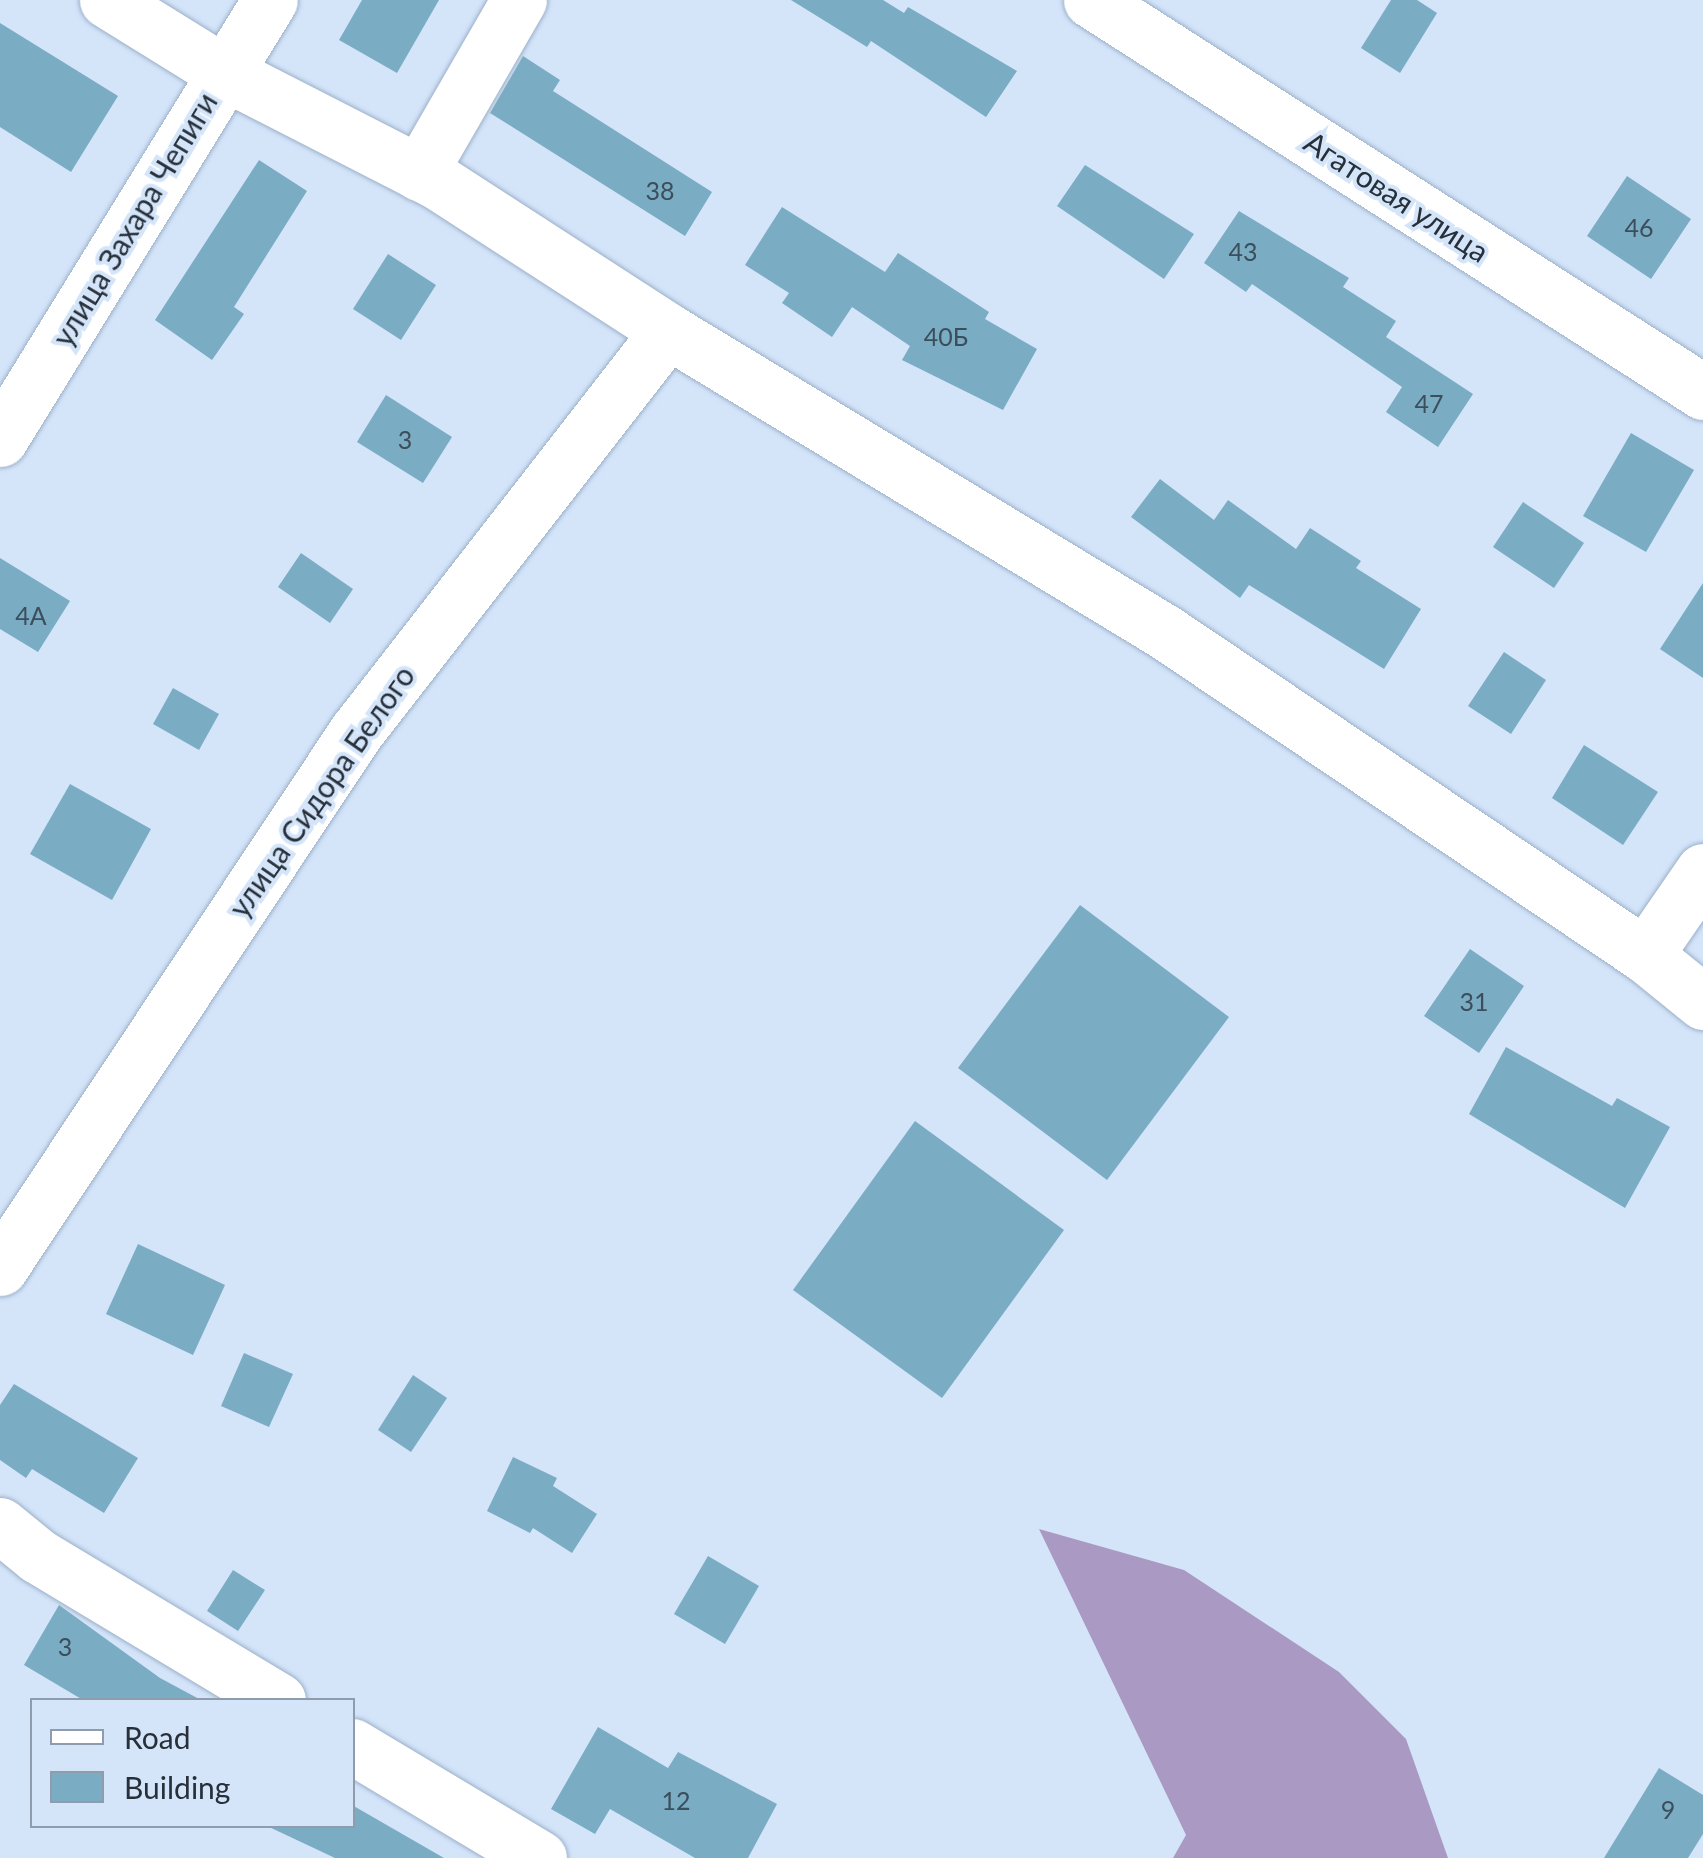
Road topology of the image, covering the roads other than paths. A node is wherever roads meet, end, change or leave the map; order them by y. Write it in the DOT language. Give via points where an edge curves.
graph roads {
  1 [pos="107,0"];
  2 [pos="270,0"];
  3 [pos="519,0"];
  4 [pos="1091,0"];
  5 [pos="223,72"];
  6 [pos="420,172"];
  7 [pos="668,332"];
  8 [pos="1703,392"];
  9 [pos="0,438"];
  10 [pos="1703,870"];
  11 [pos="1645,955"];
  12 [pos="1703,1002"];
  13 [pos="0,1268"];
  14 [pos="0,1525"];
  15 [pos="275,1698"];
  16 [pos="355,1748"];
  17 [pos="539,1858"];
  1 -- 5 [label="street"];
  2 -- 5 [label="street, улица Захара Чепиги"];
  3 -- 6 [label="street"];
  4 -- 8 [label="street, Агатовая улица"];
  5 -- 6 [label="street"];
  5 -- 9 [label="street, улица Захара Чепиги"];
  6 -- 7 [label="street"];
  7 -- 11 [label="street" via="1165,632"];
  7 -- 13 [label="street, улица Сидора Белого" via="356,732"];
  10 -- 11 [label="street"];
  11 -- 12 [label="street"];
  14 -- 15 [label="street" via="38,1556"];
  16 -- 17 [label="street"];
}
